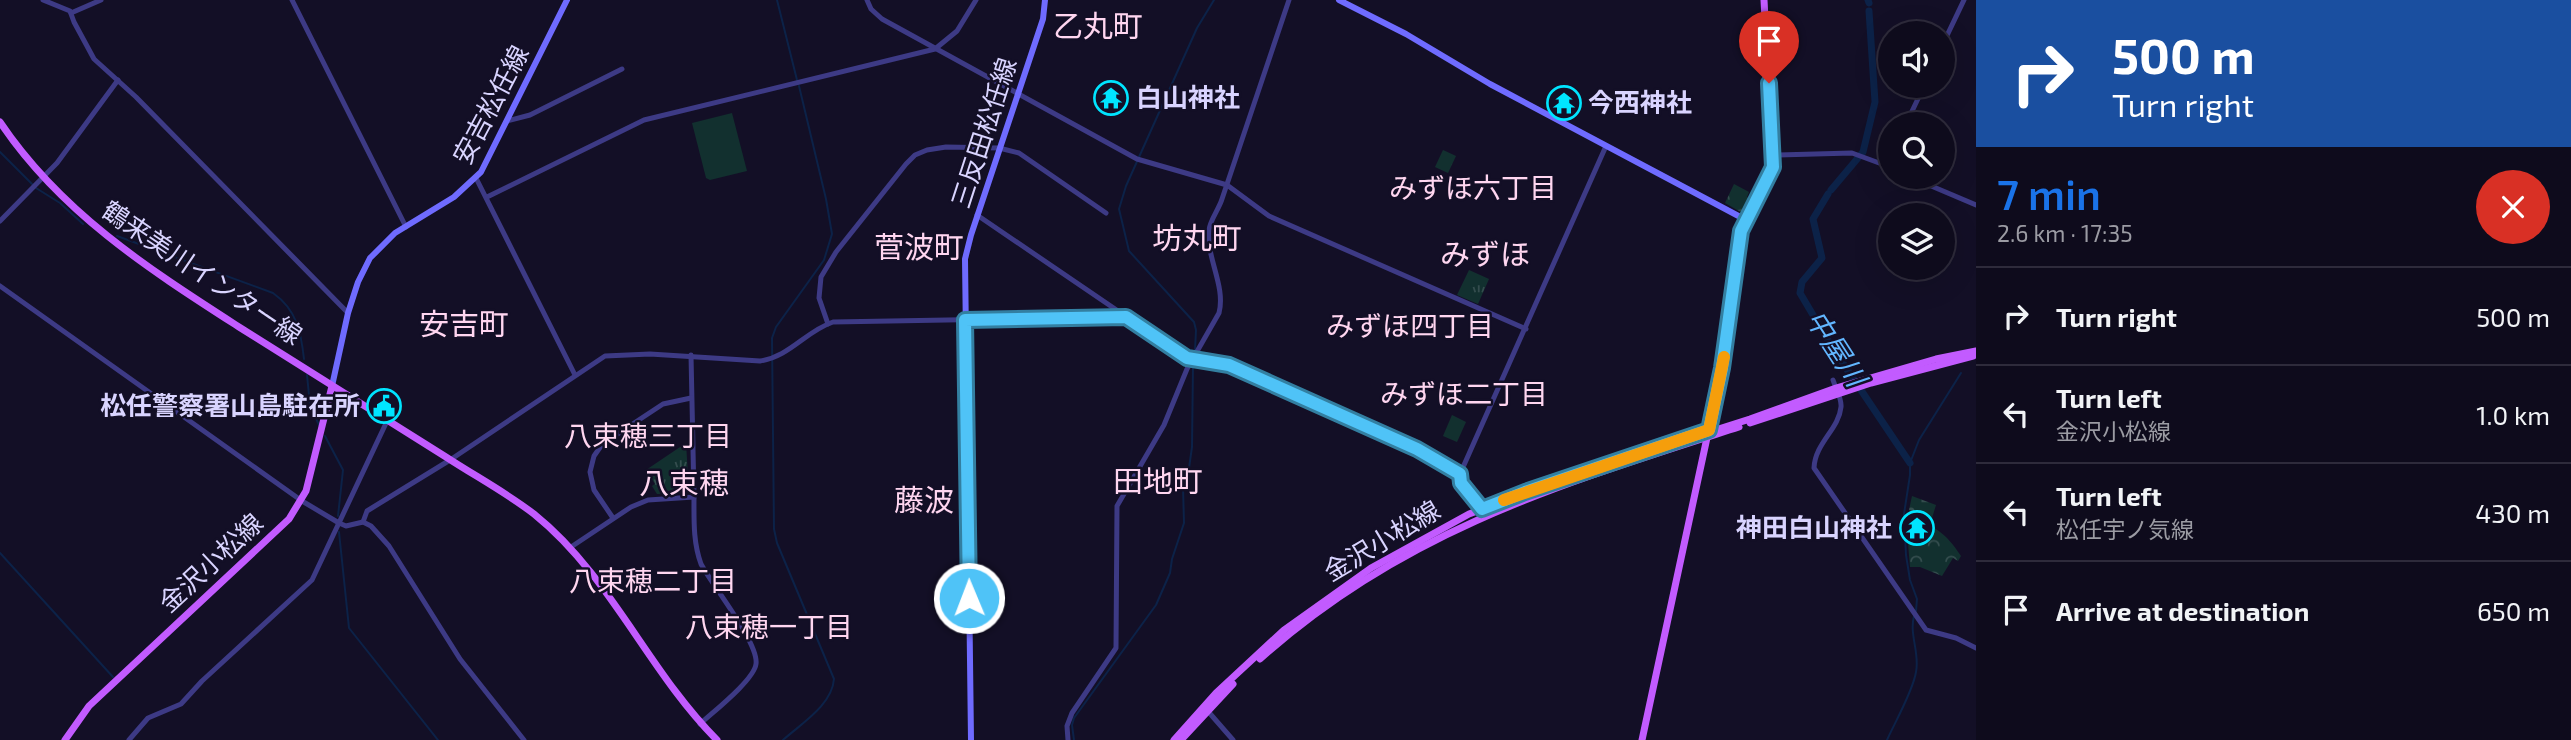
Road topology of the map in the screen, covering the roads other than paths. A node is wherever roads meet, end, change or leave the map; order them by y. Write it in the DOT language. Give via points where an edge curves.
graph roads {
  1 [pos="43,0"];
  2 [pos="101,0"];
  3 [pos="292,0"];
  4 [pos="567,0"];
  5 [pos="867,0"];
  6 [pos="976,0"];
  7 [pos="1045,0"];
  8 [pos="1289,0"];
  9 [pos="1339,0"];
  10 [pos="1764,0"];
  11 [pos="1964,0"];
  12 [pos="71,13"];
  13 [pos="1954,21"];
  14 [pos="935,49"];
  15 [pos="622,69"];
  16 [pos="118,80"];
  17 [pos="1017,94"];
  18 [pos="507,121"];
  19 [pos="0,122"];
  20 [pos="1606,146"];
  21 [pos="999,148"];
  22 [pos="1774,155"];
  23 [pos="1878,163"];
  24 [pos="43,177"];
  25 [pos="476,178"];
  26 [pos="1227,185"];
  27 [pos="1938,189"];
  28 [pos="486,197"];
  29 [pos="1976,205"];
  30 [pos="1106,212"];
  31 [pos="977,215"];
  32 [pos="1746,220"];
  33 [pos="0,221"];
  34 [pos="407,227"];
  35 [pos="0,286"];
  36 [pos="348,313"];
  37 [pos="1126,317"];
  38 [pos="965,320"];
  39 [pos="828,324"];
  40 [pos="1525,329"];
  41 [pos="1976,353"];
  42 [pos="691,355"];
  43 [pos="1192,360"];
  44 [pos="575,376"];
  45 [pos="332,386"];
  46 [pos="1836,387"];
  47 [pos="691,398"];
  48 [pos="388,419"];
  49 [pos="1708,433"];
  50 [pos="450,460"];
  51 [pos="1460,474"];
  52 [pos="694,497"];
  53 [pos="302,501"];
  54 [pos="1483,512"];
  55 [pos="613,518"];
  56 [pos="363,522"];
  57 [pos="339,523"];
  58 [pos="571,547"];
  59 [pos="1976,648"];
  60 [pos="1205,709"];
  61 [pos="700,724"];
  62 [pos="65,740"];
  63 [pos="129,740"];
  64 [pos="524,740"];
  65 [pos="717,740"];
  66 [pos="971,740"];
  67 [pos="1068,740"];
  68 [pos="1174,740"];
  69 [pos="1181,740"];
  70 [pos="1233,740"];
  71 [pos="1642,740"];
  1 -- 12 [label="street"];
  2 -- 12 [label="street"];
  3 -- 34 [label="street"];
  4 -- 18 [label="main road, 安吉松任線"];
  5 -- 14 [label="street" via="882,19"];
  6 -- 14 [label="street" via="957,31"];
  7 -- 17 [label="main road, 三反田松任線" via="1043,19"];
  8 -- 26 [label="street"];
  9 -- 20 [label="main road"];
  10 -- 22 [label="main road"];
  11 -- 13 [label="street"];
  12 -- 16 [label="street" via="94,59"];
  14 -- 17 [label="street"];
  14 -- 28 [label="street" via="644,120"];
  15 -- 18 [label="street" via="530,116"];
  16 -- 24 [label="street"];
  16 -- 36 [label="street"];
  17 -- 21 [label="main road, 三反田松任線"];
  17 -- 26 [label="street" via="1139,159"];
  18 -- 25 [label="main road, 安吉松任線"];
  19 -- 24 [label="main road, 鶴来美川インター線"];
  20 -- 32 [label="main road"];
  20 -- 40 [label="street"];
  21 -- 30 [label="street" via="1018,153"];
  21 -- 31 [label="main road, 三反田松任線"];
  21 -- 39 [label="street" via="928,149 906,164 821,276 819,298"];
  22 -- 23 [label="street" via="1842,152"];
  22 -- 32 [label="main road" via="1769,178"];
  24 -- 33 [label="street"];
  24 -- 45 [label="main road, 鶴来美川インター線" via="116,245"];
  25 -- 28 [label="street"];
  25 -- 34 [label="main road, 安吉松任線"];
  26 -- 40 [label="street" via="1269,216"];
  26 -- 43 [label="street" via="1209,229 1222,303"];
  27 -- 29 [label="street"];
  28 -- 44 [label="street"];
  31 -- 37 [label="street"];
  31 -- 38 [label="main road, 三反田松任線" via="965,260"];
  32 -- 49 [label="main road"];
  34 -- 36 [label="main road, 安吉松任線" via="370,258"];
  35 -- 53 [label="street"];
  36 -- 45 [label="main road, 安吉松任線"];
  37 -- 38 [label="street"];
  37 -- 43 [label="street"];
  38 -- 39 [label="street"];
  38 -- 66 [label="main road, 三反田松任線"];
  39 -- 42 [label="street" via="771,359"];
  40 -- 51 [label="street"];
  41 -- 46 [label="main road, 金沢小松線" via="1936,359"];
  42 -- 44 [label="street" via="612,354"];
  42 -- 47 [label="street"];
  43 -- 51 [label="street" via="1229,365 1417,449"];
  43 -- 67 [label="street" via="1164,425 1117,506 1116,648 1069,719"];
  44 -- 50 [label="street"];
  45 -- 48 [label="main road, 鶴来美川インター線"];
  45 -- 53 [label="main road, 金沢小松線"];
  46 -- 49 [label="main road, 金沢小松線"];
  46 -- 59 [label="street" via="1839,414 1816,451 1814,468 1926,629"];
  47 -- 52 [label="street"];
  47 -- 55 [label="street" via="663,404 601,446 594,456 590,472 594,490"];
  48 -- 50 [label="main road, 鶴来美川インター線"];
  48 -- 57 [label="street"];
  49 -- 54 [label="main road, 金沢小松線" via="1525,492"];
  49 -- 71 [label="main road"];
  50 -- 56 [label="street" via="367,511"];
  50 -- 58 [label="main road, 鶴来美川インター線" via="533,513"];
  51 -- 54 [label="street" via="1461,483"];
  52 -- 55 [label="street" via="648,500"];
  52 -- 61 [label="street" via="701,564 754,648 756,664 750,676"];
  53 -- 57 [label="street"];
  53 -- 62 [label="main road, 金沢小松線" via="285,524 89,706"];
  54 -- 60 [label="main road, 金沢小松線" via="1414,542 1328,597 1283,630"];
  55 -- 58 [label="street"];
  56 -- 57 [label="street"];
  56 -- 64 [label="street" via="389,546 460,659"];
  57 -- 63 [label="street" via="309,583 181,704 148,718"];
  58 -- 61 [label="main road, 鶴来美川インター線"];
  60 -- 68 [label="main road, 金沢小松線"];
  60 -- 69 [label="main road, 金沢小松線"];
  60 -- 70 [label="street"];
  61 -- 65 [label="main road, 鶴来美川インター線"];
}
